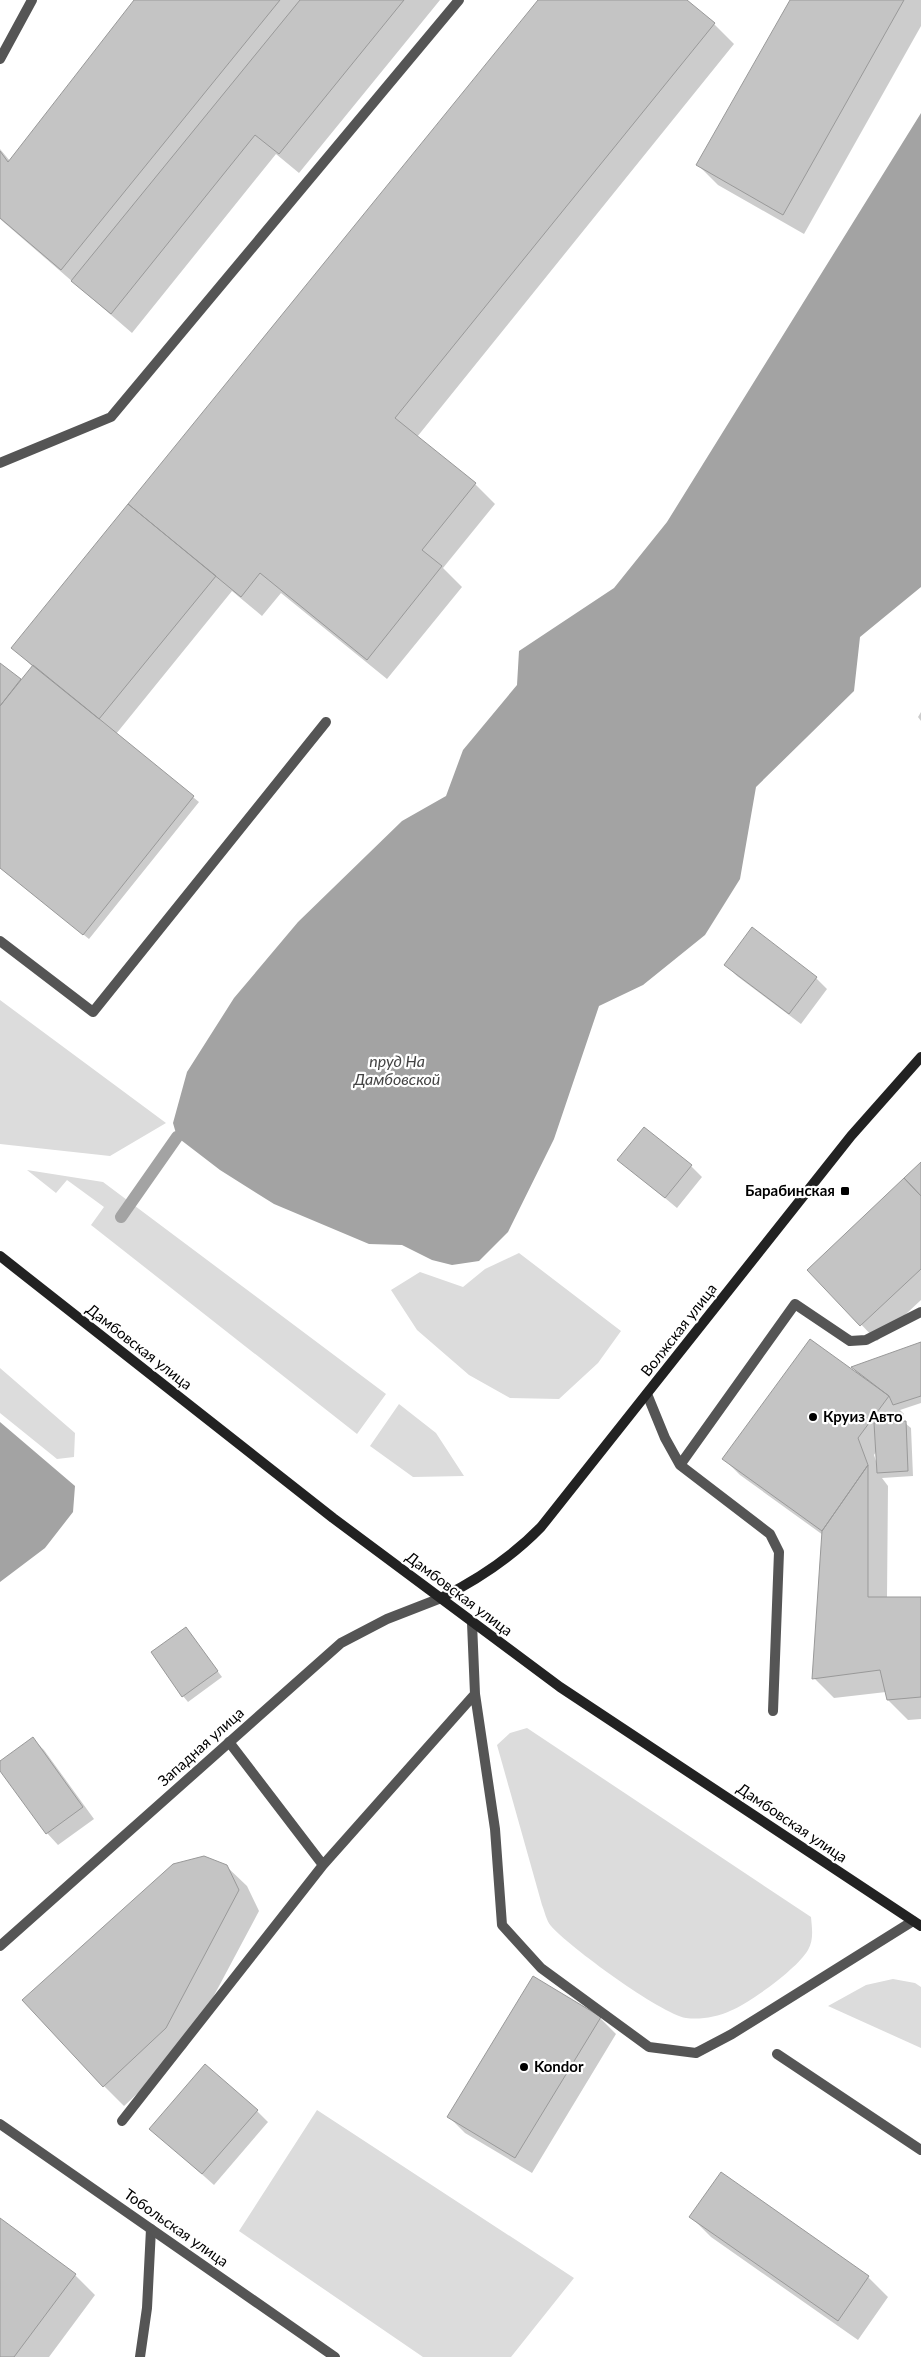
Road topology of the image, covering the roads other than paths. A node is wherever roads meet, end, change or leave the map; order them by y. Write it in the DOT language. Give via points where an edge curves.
graph roads {
  1 [pos="32,0"];
  2 [pos="459,0"];
  3 [pos="0,59"];
  4 [pos="0,463"];
  5 [pos="326,722"];
  6 [pos="0,941"];
  7 [pos="921,1057"];
  8 [pos="0,1256"];
  9 [pos="921,1312"];
  10 [pos="647,1394"];
  11 [pos="680,1465"];
  12 [pos="441,1598"];
  13 [pos="472,1623"];
  14 [pos="475,1694"];
  15 [pos="773,1711"];
  16 [pos="229,1742"];
  17 [pos="323,1865"];
  18 [pos="917,1923"];
  19 [pos="0,1946"];
  20 [pos="777,2054"];
  21 [pos="122,2121"];
  22 [pos="0,2124"];
  23 [pos="921,2150"];
  24 [pos="151,2229"];
  25 [pos="140,2357"];
  26 [pos="334,2357"];
  1 -- 3 [label="street"];
  2 -- 4 [label="street" via="111,417"];
  5 -- 6 [label="street" via="93,1012"];
  7 -- 10 [label="main road, Волжская улица" via="850,1136"];
  8 -- 12 [label="main road, Дамбовская улица" via="333,1518"];
  9 -- 11 [label="street" via="866,1340 850,1341 795,1304"];
  10 -- 11 [label="street"];
  10 -- 12 [label="main road, Волжская улица" via="522,1547 479,1578"];
  11 -- 15 [label="street" via="770,1534 779,1552"];
  12 -- 13 [label="main road, Дамбовская улица"];
  12 -- 16 [label="street, Западная улица" via="387,1619 341,1643"];
  13 -- 14 [label="street"];
  13 -- 18 [label="main road, Дамбовская улица" via="560,1687"];
  14 -- 17 [label="street"];
  14 -- 18 [label="street" via="495,1829 502,1925 541,1968 649,2047 696,2053"];
  16 -- 17 [label="street"];
  16 -- 19 [label="street, Западная улица"];
  17 -- 21 [label="street"];
  20 -- 23 [label="street"];
  22 -- 24 [label="street, Тобольская улица"];
  24 -- 25 [label="street" via="147,2308"];
  24 -- 26 [label="street, Тобольская улица"];
}
